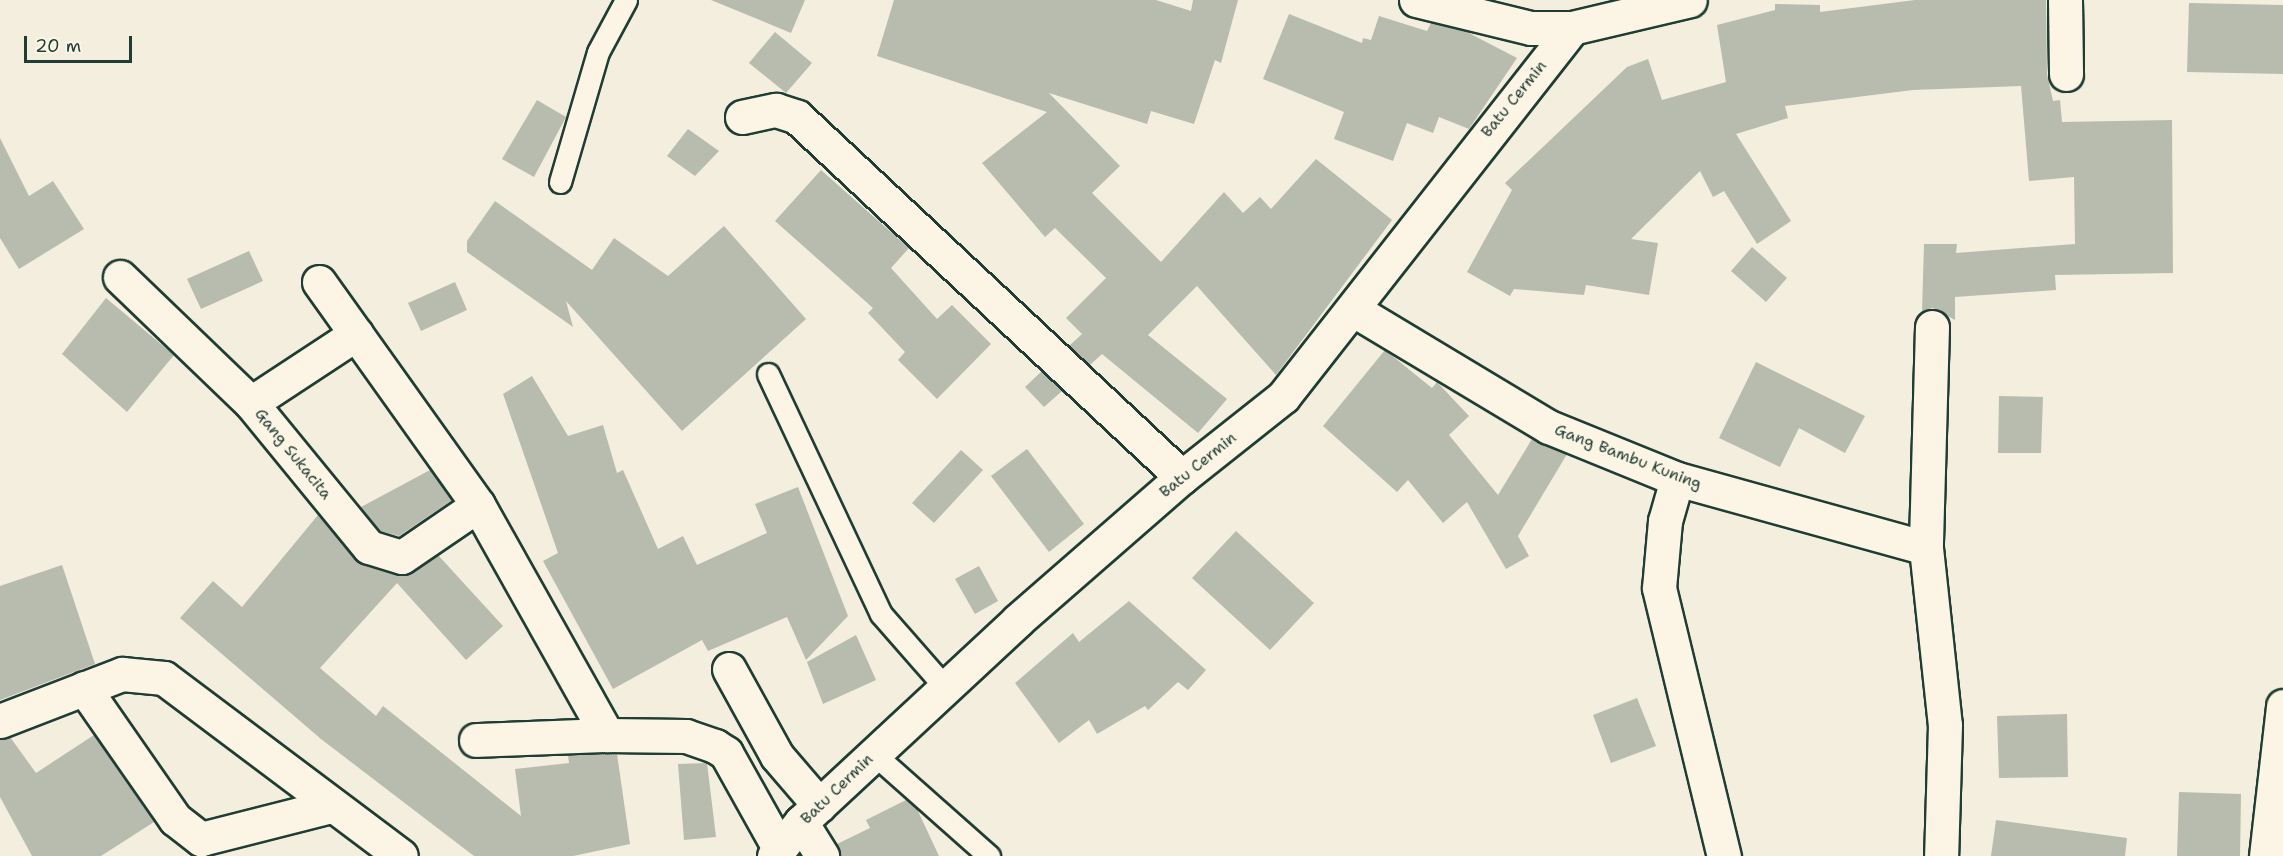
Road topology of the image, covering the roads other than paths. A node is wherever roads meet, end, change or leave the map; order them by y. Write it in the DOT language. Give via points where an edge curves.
graph roads {
  1 [pos="626,0"];
  2 [pos="1690,0"];
  3 [pos="2065,0"];
  4 [pos="1433,2"];
  5 [pos="1572,28"];
  6 [pos="2066,74"];
  7 [pos="742,117"];
  8 [pos="560,182"];
  9 [pos="120,277"];
  10 [pos="319,282"];
  11 [pos="1354,310"];
  12 [pos="1932,327"];
  13 [pos="356,334"];
  14 [pos="768,374"];
  15 [pos="251,403"];
  16 [pos="1182,477"];
  17 [pos="1677,479"];
  18 [pos="478,505"];
  19 [pos="1926,548"];
  20 [pos="729,669"];
  21 [pos="945,687"];
  22 [pos="84,688"];
  23 [pos="2283,706"];
  24 [pos="0,721"];
  25 [pos="607,735"];
  26 [pos="476,740"];
  27 [pos="874,754"];
  28 [pos="330,806"];
  29 [pos="810,814"];
  30 [pos="777,852"];
  31 [pos="401,856"];
  32 [pos="822,856"];
  33 [pos="989,856"];
  34 [pos="1724,856"];
  35 [pos="1941,856"];
  36 [pos="2266,856"];
  1 -- 8 [label="lane" via="598,52"];
  2 -- 5 [label="street"];
  3 -- 6 [label="street"];
  4 -- 5 [label="street" via="1531,28"];
  5 -- 11 [label="street, Batu Cermin"];
  7 -- 16 [label="street" via="776,110 797,117"];
  9 -- 15 [label="street, Gang Sukacita"];
  10 -- 13 [label="street"];
  11 -- 16 [label="street, Batu Cermin" via="1283,397"];
  11 -- 17 [label="street, Gang Bambu Kuning" via="1549,427"];
  12 -- 19 [label="street"];
  13 -- 15 [label="street"];
  13 -- 18 [label="street"];
  14 -- 21 [label="lane" via="881,614"];
  15 -- 18 [label="street, Gang Sukacita" via="369,547 386,556 402,557"];
  16 -- 21 [label="street, Batu Cermin"];
  17 -- 19 [label="street, Gang Bambu Kuning"];
  17 -- 34 [label="street" via="1665,521 1659,588"];
  18 -- 25 [label="street"];
  19 -- 35 [label="street" via="1945,725"];
  20 -- 29 [label="street"];
  21 -- 27 [label="street, Batu Cermin"];
  22 -- 24 [label="street"];
  22 -- 28 [label="street" via="122,674 164,678"];
  22 -- 28 [label="street" via="175,819 201,839"];
  23 -- 36 [label="street"];
  25 -- 26 [label="street"];
  25 -- 30 [label="street" via="686,736 726,753"];
  27 -- 29 [label="street, Batu Cermin"];
  27 -- 33 [label="lane"];
  28 -- 31 [label="street"];
  29 -- 30 [label="street, Batu Cermin"];
  29 -- 32 [label="street"];
}
